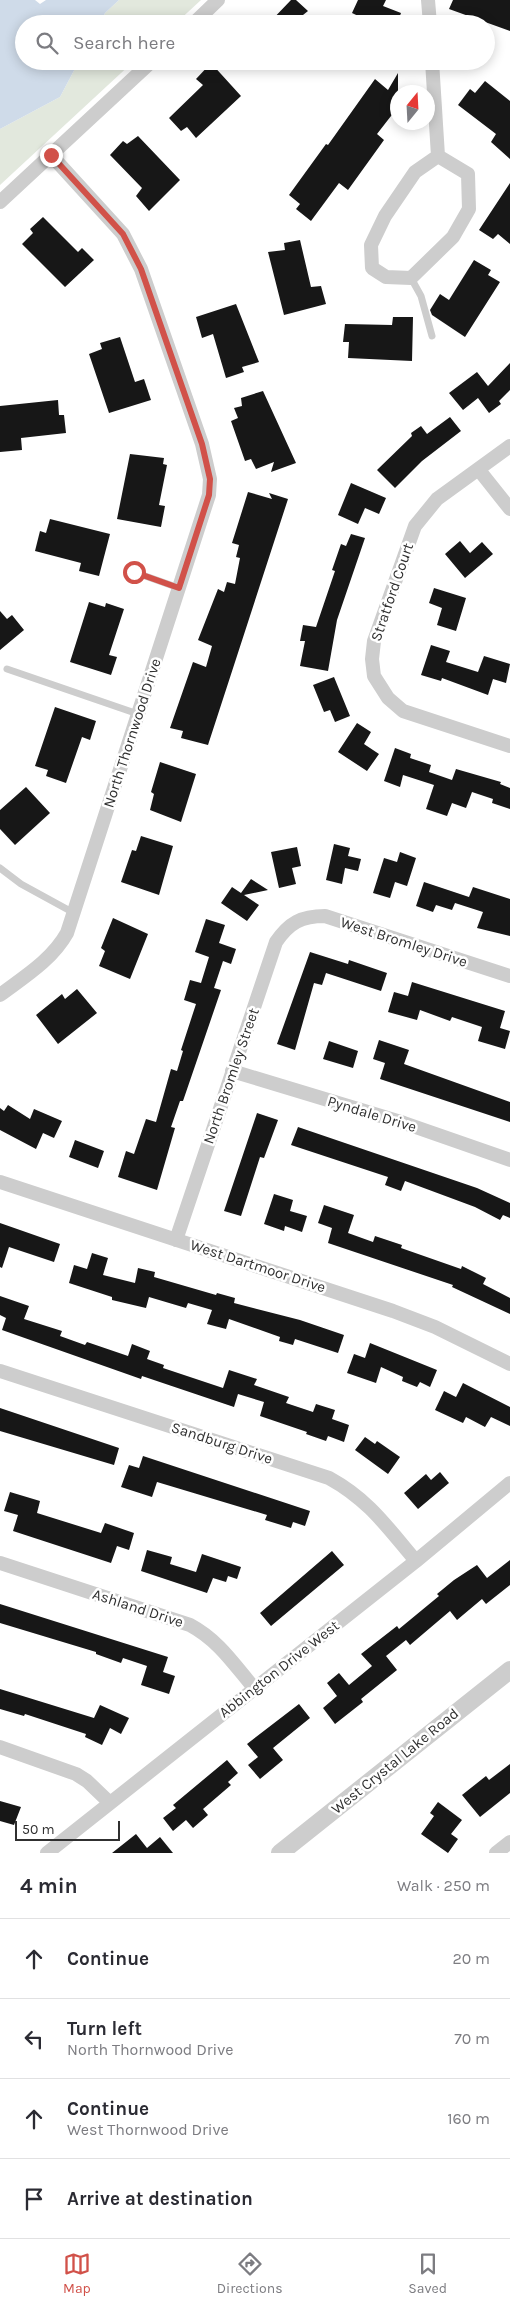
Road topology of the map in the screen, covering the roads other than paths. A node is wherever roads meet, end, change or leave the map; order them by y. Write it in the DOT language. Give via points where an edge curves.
graph roads {
  1 [pos="218,0"];
  2 [pos="428,0"];
  3 [pos="202,15"];
  4 [pos="429,15"];
  5 [pos="142,70"];
  6 [pos="433,70"];
  7 [pos="51,155"];
  8 [pos="438,156"];
  9 [pos="0,202"];
  10 [pos="411,278"];
  11 [pos="432,336"];
  12 [pos="510,446"];
  13 [pos="480,470"];
  14 [pos="510,509"];
  15 [pos="134,572"];
  16 [pos="179,588"];
  17 [pos="7,670"];
  18 [pos="138,714"];
  19 [pos="510,746"];
  20 [pos="0,868"];
  21 [pos="74,913"];
  22 [pos="297,920"];
  23 [pos="510,976"];
  24 [pos="0,996"];
  25 [pos="232,1071"];
  26 [pos="510,1160"];
  27 [pos="0,1182"];
  28 [pos="176,1240"];
  29 [pos="510,1364"];
  30 [pos="0,1371"];
  31 [pos="510,1483"];
  32 [pos="416,1561"];
  33 [pos="0,1563"];
  34 [pos="510,1670"];
  35 [pos="254,1688"];
  36 [pos="0,1747"];
  37 [pos="110,1803"];
  38 [pos="510,1842"];
  39 [pos="47,1853"];
  40 [pos="280,1853"];
  41 [pos="496,1853"];
  1 -- 3 [label="street"];
  2 -- 4 [label="street"];
  5 -- 7 [label="street"];
  6 -- 8 [label="street"];
  7 -- 9 [label="street"];
  7 -- 16 [label="street, North Thornwood Drive" via="128,243 141,269 202,444 210,479 209,495"];
  8 -- 10 [label="street" via="468,174 469,210 453,237"];
  8 -- 10 [label="street" via="415,172 385,216 371,245 372,268 386,277"];
  10 -- 11 [label="lane"];
  12 -- 13 [label="street, Stratford Court"];
  13 -- 14 [label="street"];
  13 -- 19 [label="street, Stratford Court" via="437,499 415,526 374,641 372,659 374,676 388,698 403,711"];
  15 -- 16 [label="lane"];
  16 -- 18 [label="street, North Thornwood Drive"];
  17 -- 18 [label="lane"];
  18 -- 21 [label="street, North Thornwood Drive"];
  20 -- 21 [label="lane"];
  21 -- 24 [label="street, North Thornwood Drive" via="60,946"];
  22 -- 23 [label="street, West Bromley Drive" via="325,916"];
  22 -- 25 [label="street, North Bromley Street" via="285,928 276,942"];
  25 -- 26 [label="street, Pyndale Drive" via="404,1123"];
  25 -- 28 [label="street, North Bromley Street"];
  27 -- 28 [label="street, West Dartmoor Drive"];
  28 -- 29 [label="street, West Dartmoor Drive" via="409,1316"];
  30 -- 32 [label="street, Sandburg Drive" via="329,1478 368,1504"];
  31 -- 32 [label="street, Abbington Drive West"];
  32 -- 35 [label="street, Abbington Drive West"];
  33 -- 35 [label="street, Ashland Drive" via="190,1624 217,1643"];
  34 -- 40 [label="street, West Crystal Lake Road"];
  35 -- 37 [label="street, Abbington Drive West"];
  36 -- 37 [label="street" via="76,1774 87,1780"];
  37 -- 39 [label="street, Abbington Drive West"];
  38 -- 41 [label="street"];
}
